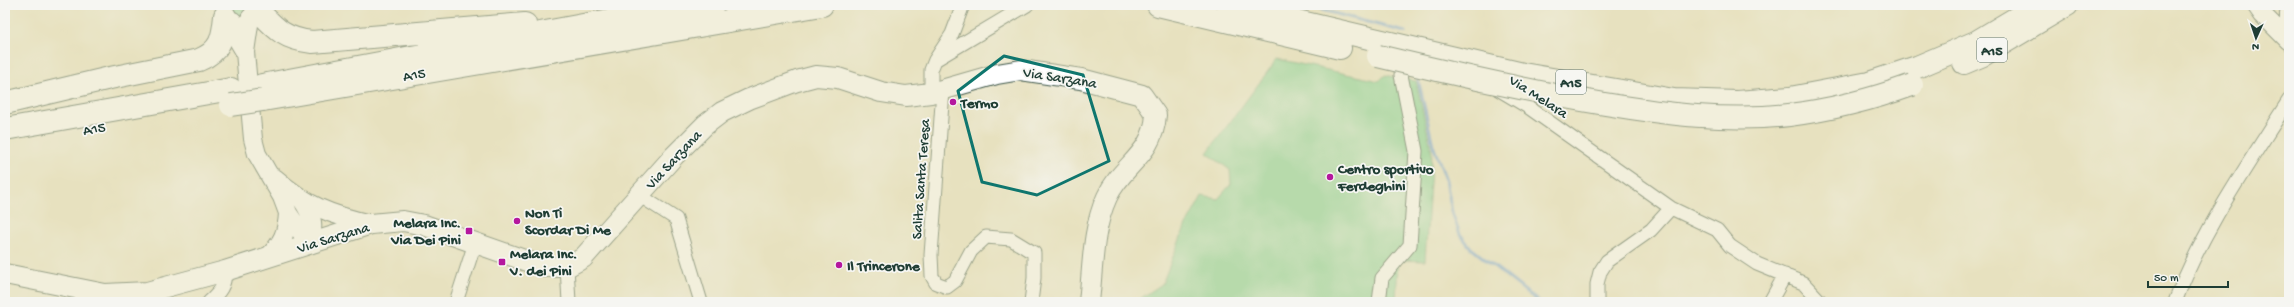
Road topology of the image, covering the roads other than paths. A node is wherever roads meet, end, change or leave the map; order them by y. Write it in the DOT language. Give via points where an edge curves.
graph roads {
  1 [pos="712,5"];
  2 [pos="822,5"];
  3 [pos="964,5"];
  4 [pos="1027,5"];
  5 [pos="1158,5"];
  6 [pos="1197,5"];
  7 [pos="1228,5"];
  8 [pos="2038,5"];
  9 [pos="2067,5"];
  10 [pos="2256,5"];
  11 [pos="240,12"];
  12 [pos="2289,13"];
  13 [pos="626,17"];
  14 [pos="2289,34"];
  15 [pos="2289,41"];
  16 [pos="1403,55"];
  17 [pos="935,60"];
  18 [pos="262,92"];
  19 [pos="937,92"];
  20 [pos="231,97"];
  21 [pos="2289,100"];
  22 [pos="5,103"];
  23 [pos="2286,108"];
  24 [pos="113,110"];
  25 [pos="5,120"];
  26 [pos="5,129"];
  27 [pos="5,143"];
  28 [pos="266,169"];
  29 [pos="639,195"];
  30 [pos="302,200"];
  31 [pos="1671,208"];
  32 [pos="288,213"];
  33 [pos="371,224"];
  34 [pos="475,243"];
  35 [pos="309,244"];
  36 [pos="268,257"];
  37 [pos="567,267"];
  38 [pos="225,271"];
  39 [pos="5,274"];
  40 [pos="1785,275"];
  41 [pos="209,302"];
  42 [pos="456,302"];
  43 [pos="570,302"];
  44 [pos="702,302"];
  45 [pos="1031,302"];
  46 [pos="1089,302"];
  47 [pos="1379,302"];
  48 [pos="1597,302"];
  49 [pos="1770,302"];
  50 [pos="1821,302"];
  51 [pos="2174,302"];
  1 -- 13 [label="highway, A15"];
  2 -- 18 [label="highway, A15"];
  3 -- 17 [label="street" via="952,34"];
  4 -- 17 [label="street"];
  5 -- 9 [label="highway, A15 / A15, bridge" via="1526,91 1674,115 1723,118 1789,115 1879,97 1983,55"];
  6 -- 16 [label="street, Via Melara"];
  7 -- 8 [label="highway, A15 / A15" via="1523,74 1674,100 1737,102 1790,98 1870,83 1917,67 1976,42"];
  10 -- 15 [label="street"];
  11 -- 13 [label="highway" via="298,41 312,42"];
  11 -- 22 [label="highway" via="211,55 199,60"];
  11 -- 28 [label="street" via="236,37 245,52 253,139 257,154"];
  12 -- 14 [label="street"];
  13 -- 18 [label="highway, A15"];
  16 -- 31 [label="street, Via Melara" via="1468,71 1528,107"];
  16 -- 47 [label="street" via="1401,75 1416,151 1410,245 1382,278"];
  17 -- 19 [label="street" via="931,70"];
  18 -- 20 [label="highway, A15"];
  19 -- 29 [label="main road, Via Sarzana" via="906,96 838,78 816,76 780,86 722,112 705,125"];
  19 -- 45 [label="street, Salita Santa Teresa" via="930,255 932,276 936,283 947,287 955,281 971,250 986,237 1011,239 1034,254"];
  19 -- 46 [label="main road, Via Sarzana" via="997,74 1021,70 1053,74 1125,90 1142,95 1150,104 1156,115 1155,131 1148,145 1108,195 1100,214"];
  20 -- 24 [label="highway, A15"];
  20 -- 27 [label="highway, A15"];
  21 -- 23 [label="street"];
  23 -- 51 [label="street" via="2216,218"];
  24 -- 25 [label="highway" via="75,109"];
  24 -- 26 [label="highway, A15"];
  28 -- 30 [label="street"];
  28 -- 32 [label="street"];
  29 -- 37 [label="main road, Via Sarzana" via="583,258"];
  29 -- 44 [label="street" via="676,219"];
  30 -- 33 [label="street" via="325,211"];
  30 -- 35 [label="street" via="314,223"];
  31 -- 40 [label="street, Via Melara" via="1717,230 1730,246 1757,264"];
  31 -- 48 [label="street" via="1650,230 1607,261 1600,272 1597,284"];
  32 -- 35 [label="street"];
  32 -- 36 [label="street" via="282,243"];
  33 -- 34 [label="main road, Via Sarzana" via="402,221 424,224"];
  33 -- 35 [label="main road, Via Sarzana"];
  34 -- 37 [label="main road, Via Sarzana" via="544,267"];
  34 -- 42 [label="street"];
  35 -- 36 [label="main road, Via Sarzana"];
  36 -- 38 [label="main road, Via Sarzana"];
  37 -- 43 [label="street"];
  38 -- 39 [label="main road, Via Sarzana" via="147,292 126,294 85,290"];
  38 -- 41 [label="street" via="225,282 220,292"];
  40 -- 49 [label="street"];
  40 -- 50 [label="street, Via Melara" via="1803,283"];
}
